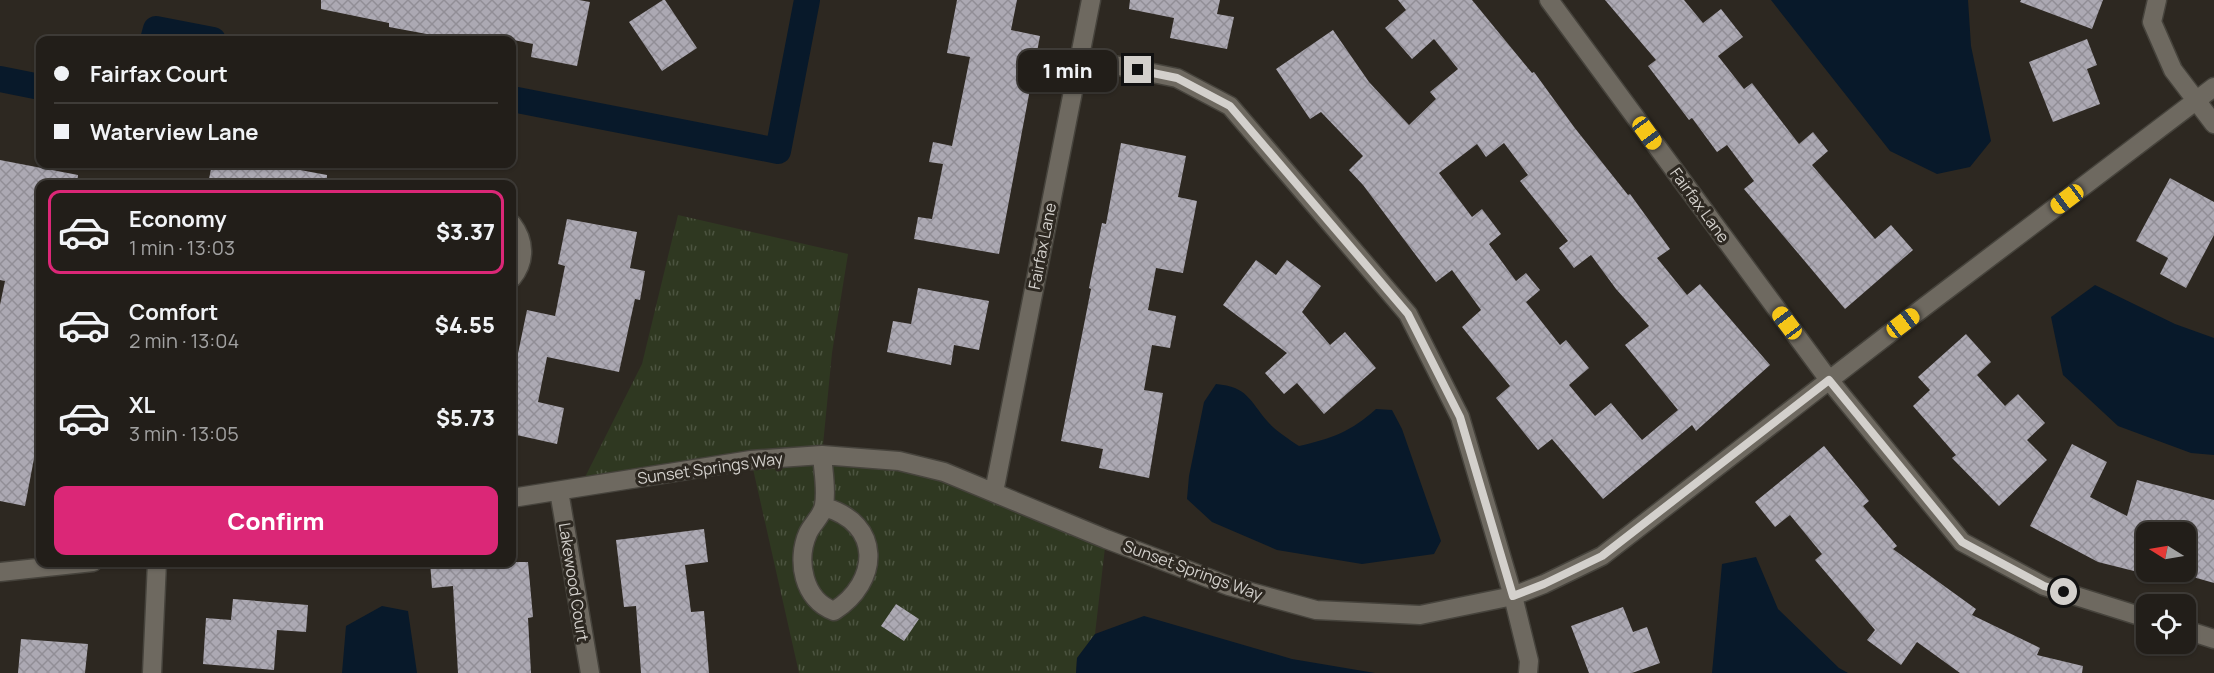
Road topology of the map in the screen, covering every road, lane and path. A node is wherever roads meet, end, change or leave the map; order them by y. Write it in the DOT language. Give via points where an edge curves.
graph roads {
  1 [pos="1091,0"];
  2 [pos="1549,0"];
  3 [pos="2157,0"];
  4 [pos="1080,58"];
  5 [pos="2214,87"];
  6 [pos="2195,102"];
  7 [pos="2214,124"];
  8 [pos="516,229"];
  9 [pos="516,273"];
  10 [pos="1829,380"];
  11 [pos="822,455"];
  12 [pos="559,491"];
  13 [pos="994,492"];
  14 [pos="516,497"];
  15 [pos="824,507"];
  16 [pos="46,567"];
  17 [pos="157,567"];
  18 [pos="0,572"];
  19 [pos="1513,596"];
  20 [pos="2136,615"];
  21 [pos="2196,633"];
  22 [pos="2214,639"];
  23 [pos="152,673"];
  24 [pos="590,673"];
  25 [pos="1528,673"];
  1 -- 4 [label="street, Fairfax Lane"];
  2 -- 10 [label="street, Fairfax Lane"];
  3 -- 6 [label="street" via="2152,22 2173,70"];
  4 -- 13 [label="street, Fairfax Lane"];
  4 -- 19 [label="street" via="1177,78 1230,106 1408,314 1460,417"];
  5 -- 6 [label="street, Sunset Springs Way"];
  6 -- 7 [label="street"];
  6 -- 10 [label="street, Sunset Springs Way"];
  8 -- 9 [label="street" via="522,258"];
  10 -- 19 [label="street, Sunset Springs Way" via="1602,556"];
  10 -- 20 [label="street, Fairfax Lane" via="1962,542 2044,586"];
  11 -- 12 [label="street, Sunset Springs Way" via="751,460"];
  11 -- 13 [label="street, Sunset Springs Way" via="899,461 944,472"];
  11 -- 15 [label="street"];
  12 -- 14 [label="street, Sunset Springs Way"];
  12 -- 24 [label="street, Lakewood Court"];
  13 -- 19 [label="street, Sunset Springs Way" via="1229,586 1316,610 1420,615"];
  15 -- 15 [label="street" via="808,532 802,552 803,573 811,593 825,608 834,611 862,584 869,563 868,547 861,529 850,518"];
  16 -- 18 [label="street"];
  17 -- 23 [label="street"];
  19 -- 25 [label="street" via="1529,661"];
  21 -- 22 [label="street"];
}
